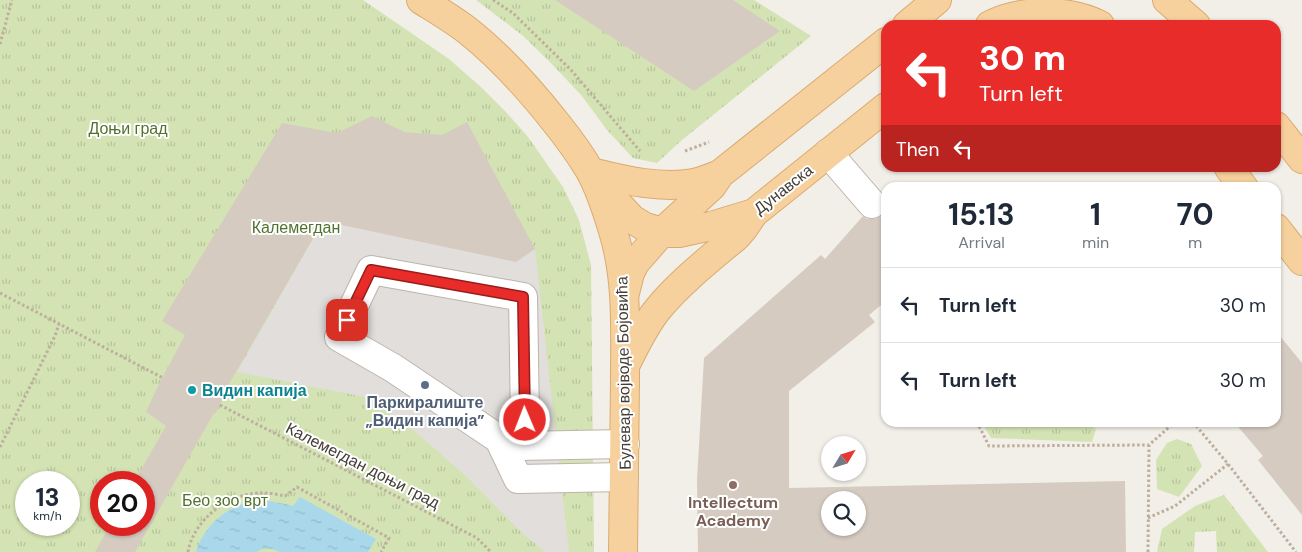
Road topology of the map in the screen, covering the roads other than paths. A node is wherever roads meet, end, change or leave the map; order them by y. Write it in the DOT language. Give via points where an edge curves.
graph roads {
  1 [pos="421,0"];
  2 [pos="937,0"];
  3 [pos="1167,0"];
  4 [pos="913,20"];
  5 [pos="1000,20"];
  6 [pos="1087,20"];
  7 [pos="1190,20"];
  8 [pos="881,46"];
  9 [pos="881,111"];
  10 [pos="1281,132"];
  11 [pos="828,153"];
  12 [pos="1302,159"];
  13 [pos="591,172"];
  14 [pos="1231,172"];
  15 [pos="720,174"];
  16 [pos="1239,182"];
  17 [pos="872,204"];
  18 [pos="754,213"];
  19 [pos="662,232"];
  20 [pos="1281,234"];
  21 [pos="1302,261"];
  22 [pos="624,297"];
  23 [pos="625,366"];
  24 [pos="525,420"];
  25 [pos="499,439"];
  26 [pos="624,452"];
  27 [pos="623,552"];
  1 -- 13 [label="main road, Булевар војводе Бојовића" via="468,31 505,65 540,102"];
  2 -- 4 [label="main road"];
  3 -- 7 [label="main road"];
  5 -- 6 [label="main road" via="1034,14 1076,16"];
  8 -- 15 [label="main road"];
  9 -- 11 [label="main road, Дунавска"];
  10 -- 12 [label="main road"];
  11 -- 17 [label="lane"];
  11 -- 18 [label="main road, Дунавска"];
  13 -- 15 [label="main road" via="663,185 694,183"];
  13 -- 19 [label="main road, Дунавска" via="632,219"];
  13 -- 22 [label="main road, Булевар војводе Бојовића" via="614,232"];
  14 -- 16 [label="main road"];
  15 -- 19 [label="main road" via="712,186"];
  18 -- 19 [label="main road, Дунавска" via="679,233"];
  18 -- 23 [label="main road" via="737,236 658,309"];
  19 -- 22 [label="main road" via="635,263"];
  20 -- 21 [label="main road"];
  22 -- 23 [label="main road, Булевар војводе Бојовића"];
  23 -- 26 [label="main road, Булевар војводе Бојовића"];
  24 -- 25 [label="lane" via="523,297 371,270 339,337 393,368"];
  25 -- 26 [label="lane" via="517,430"];
  25 -- 26 [label="lane" via="518,479"];
  26 -- 27 [label="main road, Булевар војводе Бојовића"];
}
